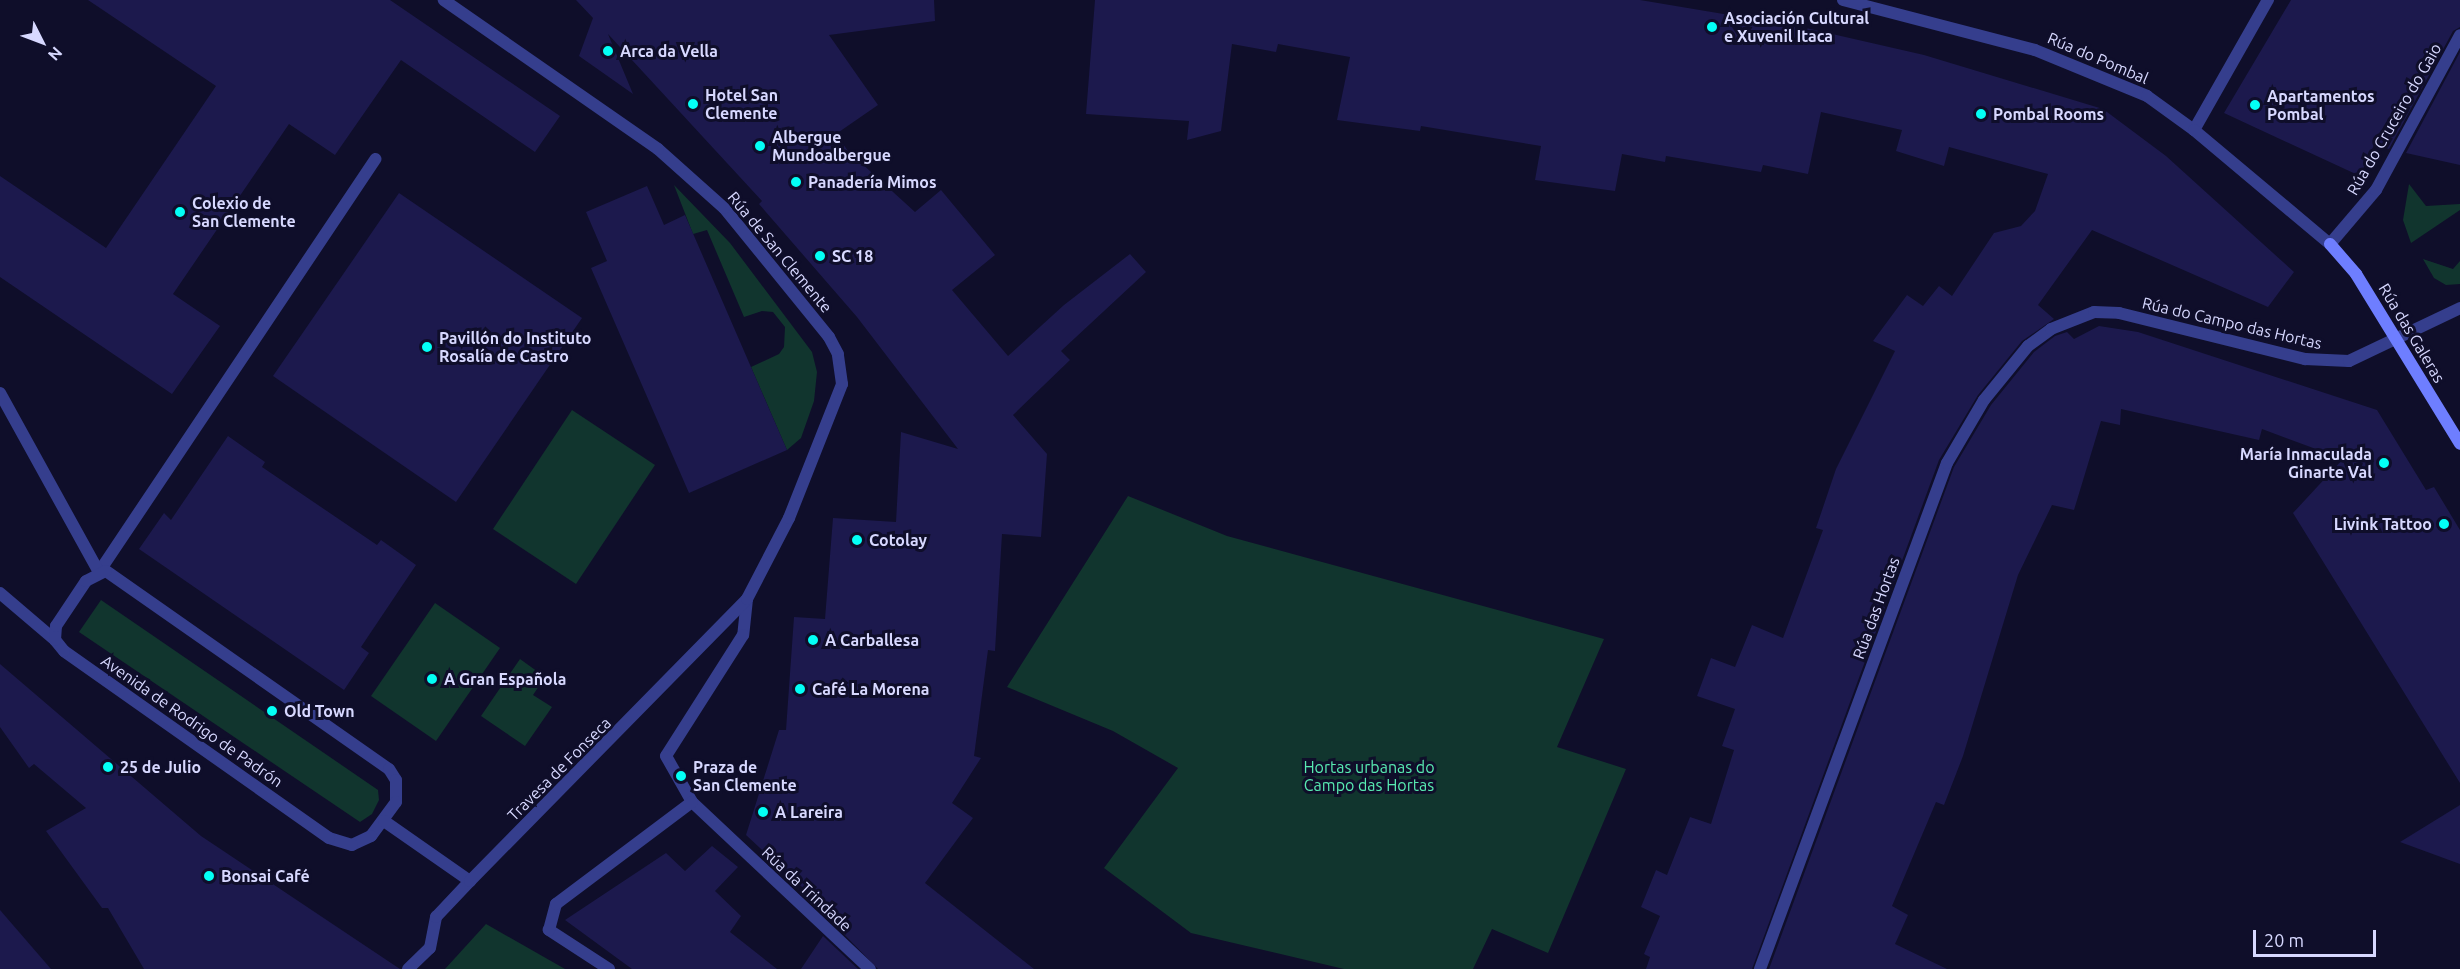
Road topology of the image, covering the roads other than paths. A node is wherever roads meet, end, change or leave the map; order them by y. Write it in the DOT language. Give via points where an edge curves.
graph roads {
  1 [pos="444,0"];
  2 [pos="1843,0"];
  3 [pos="2268,0"];
  4 [pos="2460,35"];
  5 [pos="2194,130"];
  6 [pos="375,159"];
  7 [pos="2330,244"];
  8 [pos="2460,308"];
  9 [pos="2094,312"];
  10 [pos="2396,340"];
  11 [pos="0,393"];
  12 [pos="2460,444"];
  13 [pos="99,572"];
  14 [pos="0,593"];
  15 [pos="747,599"];
  16 [pos="55,640"];
  17 [pos="692,802"];
  18 [pos="384,821"];
  19 [pos="470,881"];
  20 [pos="408,969"];
  21 [pos="609,969"];
  22 [pos="870,969"];
  23 [pos="1760,969"];
  1 -- 15 [label="street, Rúa de San Clemente" via="658,149 724,208 780,273 838,354 842,384 833,411 777,545"];
  2 -- 5 [label="street, Rúa do Pombal" via="1946,24 2072,63 2146,96"];
  3 -- 5 [label="street"];
  4 -- 7 [label="street, Rúa do Cruceiro do Gaio" via="2376,190"];
  5 -- 7 [label="street, Rúa do Pombal"];
  6 -- 13 [label="street"];
  7 -- 10 [label="main road, Rúa das Galeras" via="2355,274"];
  8 -- 10 [label="street, Rúa do Campo das Hortas"];
  9 -- 10 [label="street, Rúa do Campo das Hortas" via="2119,312 2329,363 2361,357"];
  9 -- 23 [label="street, Rúa das Hortas" via="2051,329 2028,346 1984,400 1947,463"];
  10 -- 12 [label="main road, Rúa das Galeras"];
  11 -- 13 [label="street"];
  13 -- 16 [label="street" via="86,581 68,608 56,627"];
  13 -- 18 [label="street, Avenida de Rodrigo de Padrón" via="114,575 380,761 396,780 398,791"];
  14 -- 16 [label="street"];
  15 -- 17 [label="street" via="743,635 666,756"];
  15 -- 19 [label="street, Travesa de Fonseca"];
  16 -- 18 [label="street, Avenida de Rodrigo de Padrón" via="64,651 329,838 341,843 363,843"];
  17 -- 21 [label="street" via="556,904 549,930"];
  17 -- 22 [label="street, Rúa da Trindade"];
  18 -- 19 [label="street"];
  19 -- 20 [label="street, Travesa de Fonseca" via="436,917 430,948"];
}
